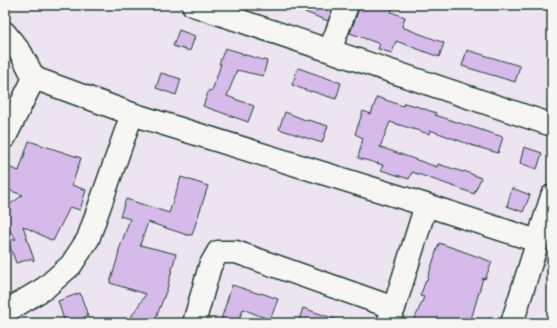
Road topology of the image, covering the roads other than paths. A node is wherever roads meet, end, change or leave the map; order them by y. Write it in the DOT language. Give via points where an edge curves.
graph roads {
  1 [pos="193,5"];
  2 [pos="347,5"];
  3 [pos="5,33"];
  4 [pos="330,50"];
  5 [pos="34,78"];
  6 [pos="132,114"];
  7 [pos="552,125"];
  8 [pos="5,137"];
  9 [pos="552,196"];
  10 [pos="426,204"];
  11 [pos="537,241"];
  12 [pos="5,313"];
  13 [pos="391,315"];
  14 [pos="9,323"];
  15 [pos="194,323"];
  16 [pos="512,323"];
  1 -- 4 [label="street"];
  2 -- 4 [label="street"];
  3 -- 5 [label="street" via="21,53"];
  4 -- 7 [label="street"];
  5 -- 6 [label="street"];
  5 -- 8 [label="street"];
  6 -- 10 [label="street"];
  6 -- 12 [label="street" via="88,239 71,265 45,288"];
  9 -- 11 [label="street"];
  10 -- 11 [label="street"];
  10 -- 13 [label="street"];
  11 -- 16 [label="street"];
  12 -- 14 [label="street"];
  13 -- 15 [label="street" via="236,252 218,252 210,266"];
}
